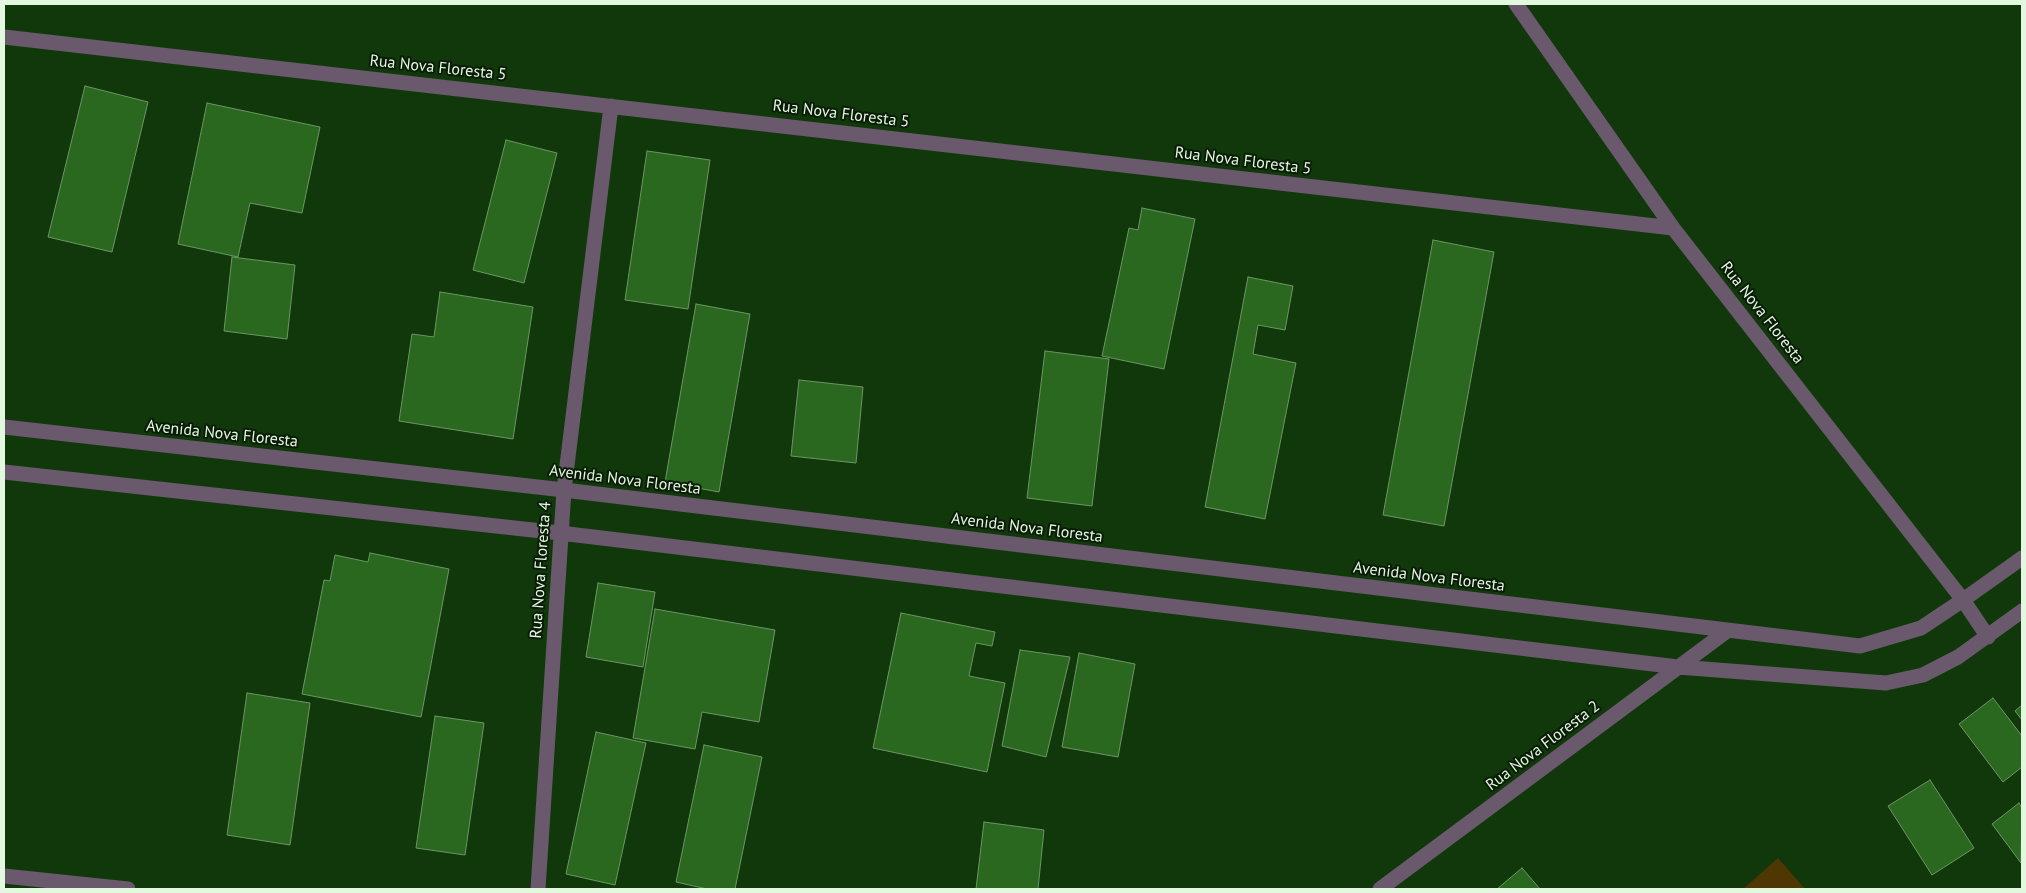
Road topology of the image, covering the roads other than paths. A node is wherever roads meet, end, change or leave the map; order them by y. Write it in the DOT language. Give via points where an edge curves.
graph roads {
  1 [pos="1516,4"];
  2 [pos="4,37"];
  3 [pos="610,106"];
  4 [pos="1673,228"];
  5 [pos="4,427"];
  6 [pos="4,472"];
  7 [pos="564,490"];
  8 [pos="560,533"];
  9 [pos="2022,558"];
  10 [pos="1963,600"];
  11 [pos="2022,611"];
  12 [pos="1727,631"];
  13 [pos="1988,637"];
  14 [pos="1678,667"];
  15 [pos="4,876"];
  16 [pos="128,889"];
  17 [pos="538,889"];
  18 [pos="1380,889"];
  1 -- 4 [label="street, Rua Nova Floresta"];
  2 -- 3 [label="street, Rua Nova Floresta 5"];
  3 -- 4 [label="street, Rua Nova Floresta 5"];
  3 -- 7 [label="street, Rua Nova Floresta 4"];
  4 -- 10 [label="street, Rua Nova Floresta"];
  5 -- 7 [label="street, Avenida Nova Floresta"];
  6 -- 8 [label="street"];
  7 -- 8 [label="street, Rua Nova Floresta 4"];
  7 -- 12 [label="street, Avenida Nova Floresta"];
  8 -- 14 [label="street"];
  8 -- 17 [label="street, Rua Nova Floresta 4"];
  9 -- 10 [label="street, Avenida Nova Floresta"];
  10 -- 12 [label="street, Avenida Nova Floresta" via="1921,628 1860,646"];
  10 -- 13 [label="street, Rua Nova Floresta"];
  11 -- 13 [label="street"];
  12 -- 14 [label="street, Rua Nova Floresta 2"];
  13 -- 14 [label="street" via="1923,675 1886,683"];
  14 -- 18 [label="street, Rua Nova Floresta 2"];
  15 -- 16 [label="street"];
}
